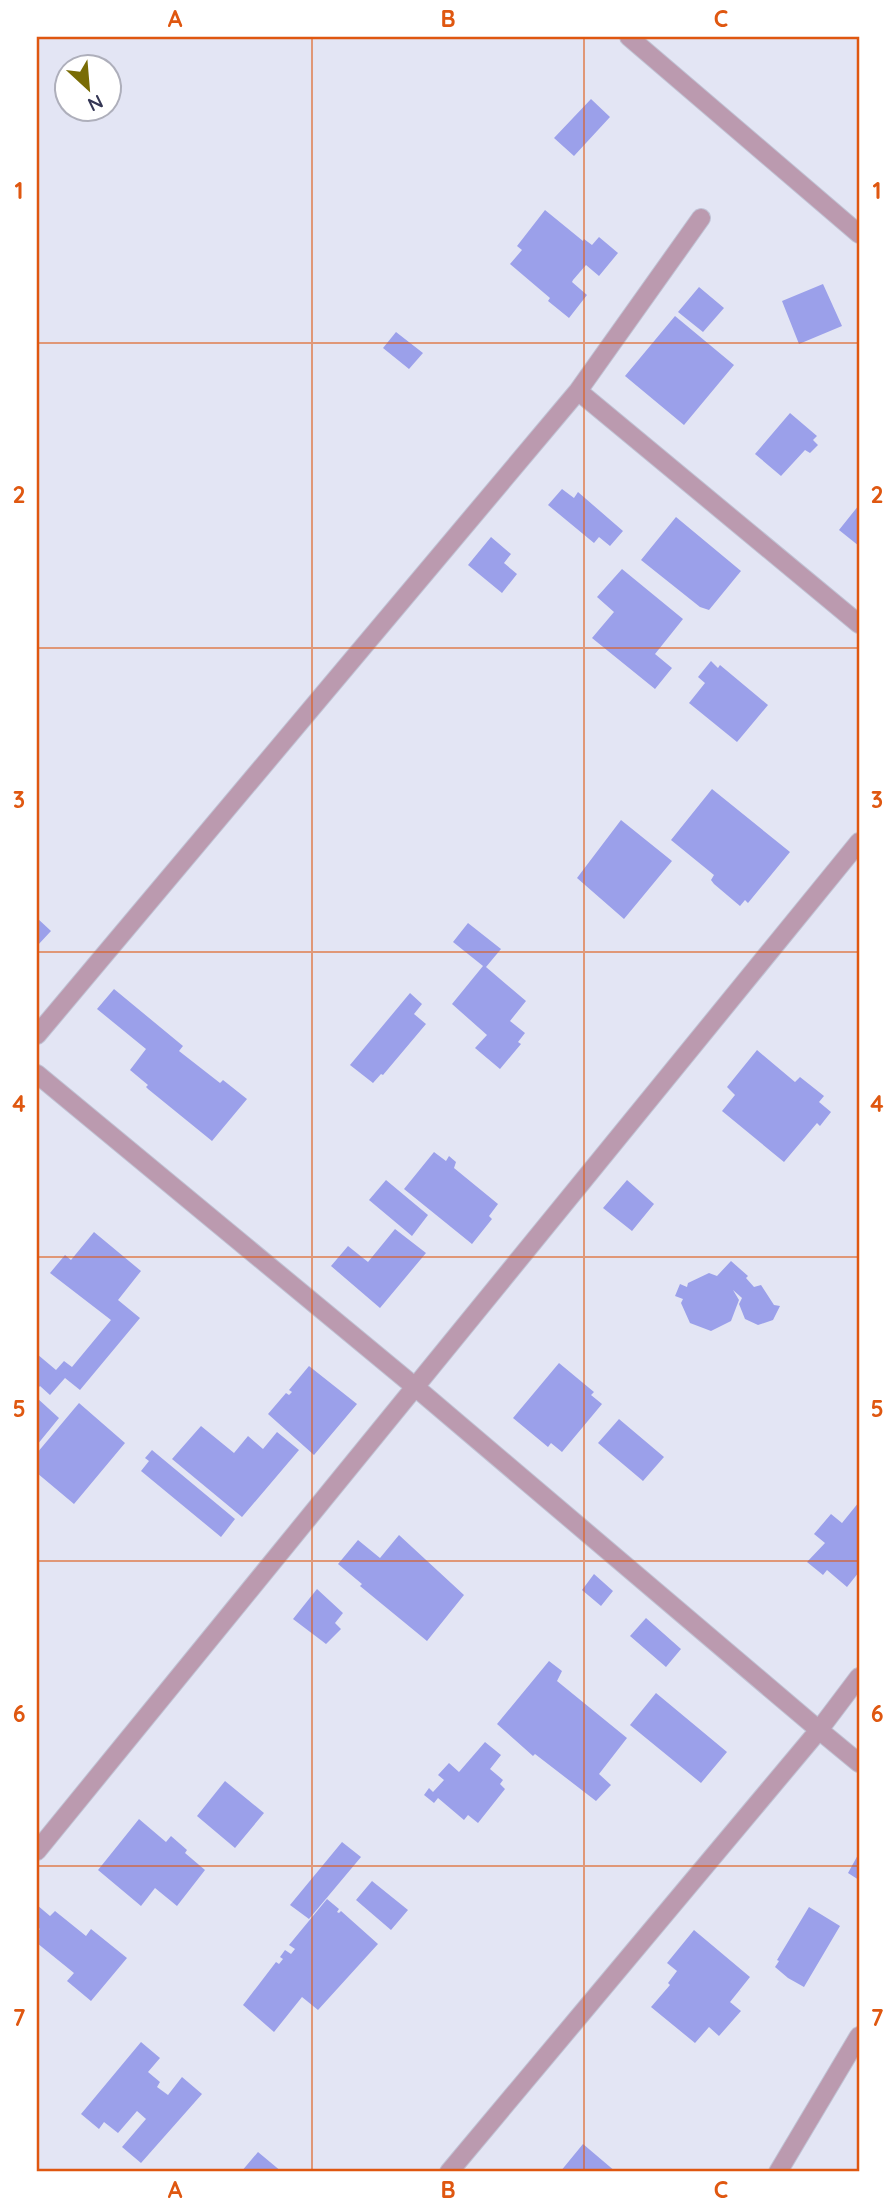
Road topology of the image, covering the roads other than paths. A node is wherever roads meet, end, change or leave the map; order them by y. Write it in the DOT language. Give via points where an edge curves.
graph roads {
  1 [pos="629,37"];
  2 [pos="701,218"];
  3 [pos="859,234"];
  4 [pos="578,391"];
  5 [pos="859,624"];
  6 [pos="859,842"];
  7 [pos="37,1035"];
  8 [pos="37,1074"];
  9 [pos="414,1386"];
  10 [pos="859,1677"];
  11 [pos="818,1730"];
  12 [pos="859,1763"];
  13 [pos="37,1851"];
  14 [pos="859,2036"];
  15 [pos="449,2172"];
  16 [pos="778,2172"];
  1 -- 3 [label="street"];
  2 -- 4 [label="street"];
  4 -- 5 [label="street"];
  4 -- 7 [label="street"];
  6 -- 9 [label="street"];
  8 -- 9 [label="street"];
  9 -- 11 [label="street"];
  9 -- 13 [label="street"];
  10 -- 11 [label="street"];
  11 -- 12 [label="street"];
  11 -- 15 [label="street"];
  14 -- 16 [label="street"];
}
